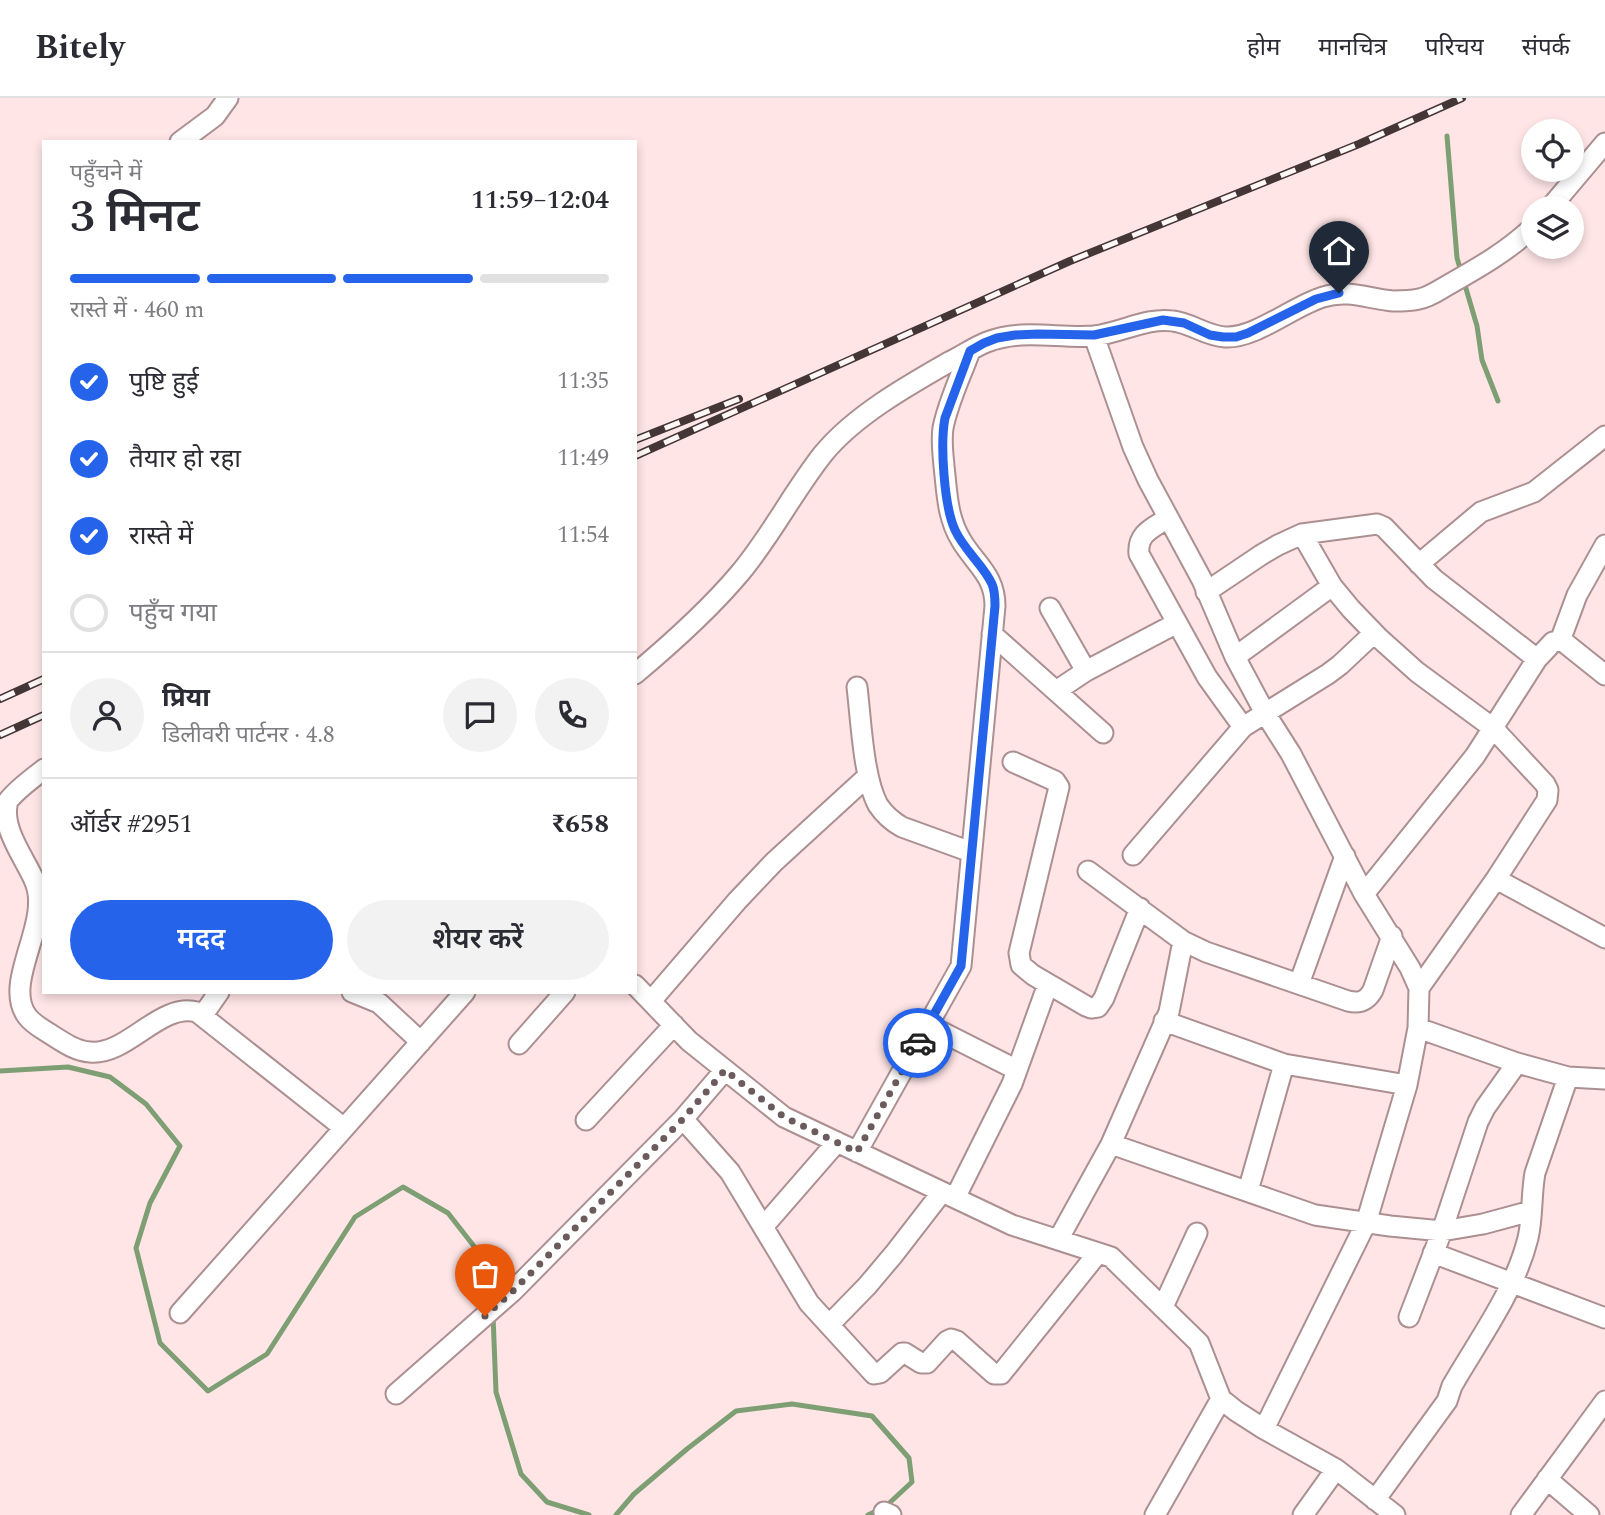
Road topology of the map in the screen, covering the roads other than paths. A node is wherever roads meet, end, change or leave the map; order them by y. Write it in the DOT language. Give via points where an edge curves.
graph roads {
  1 [pos="228,98"];
  2 [pos="183,140"];
  3 [pos="1605,143"];
  4 [pos="1560,196"];
  5 [pos="1521,236"];
  6 [pos="1094,335"];
  7 [pos="970,351"];
  8 [pos="1605,436"];
  9 [pos="1168,518"];
  10 [pos="1302,534"];
  11 [pos="1605,545"];
  12 [pos="1419,564"];
  13 [pos="1332,586"];
  14 [pos="1206,592"];
  15 [pos="1050,608"];
  16 [pos="1177,623"];
  17 [pos="1374,633"];
  18 [pos="992,634"];
  19 [pos="1560,641"];
  20 [pos="1235,657"];
  21 [pos="1537,659"];
  22 [pos="1086,671"];
  23 [pos="637,672"];
  24 [pos="1605,675"];
  25 [pos="857,687"];
  26 [pos="1056,691"];
  27 [pos="1265,713"];
  28 [pos="1243,727"];
  29 [pos="1493,728"];
  30 [pos="1103,733"];
  31 [pos="1013,762"];
  32 [pos="42,771"];
  33 [pos="868,776"];
  34 [pos="971,852"];
  35 [pos="1133,855"];
  36 [pos="1345,856"];
  37 [pos="1088,871"];
  38 [pos="1496,879"];
  39 [pos="1364,894"];
  40 [pos="1140,908"];
  41 [pos="1392,936"];
  42 [pos="1605,938"];
  43 [pos="1182,941"];
  44 [pos="1048,984"];
  45 [pos="1299,984"];
  46 [pos="637,987"];
  47 [pos="1419,988"];
  48 [pos="218,994"];
  49 [pos="357,994"];
  50 [pos="463,994"];
  51 [pos="563,994"];
  52 [pos="651,1002"];
  53 [pos="202,1015"];
  54 [pos="1164,1021"];
  55 [pos="674,1025"];
  56 [pos="928,1025"];
  57 [pos="1418,1028"];
  58 [pos="421,1041"];
  59 [pos="519,1044"];
  60 [pos="1517,1063"];
  61 [pos="1284,1064"];
  62 [pos="725,1070"];
  63 [pos="1017,1070"];
  64 [pos="1568,1077"];
  65 [pos="1605,1080"];
  66 [pos="1407,1085"];
  67 [pos="586,1119"];
  68 [pos="683,1119"];
  69 [pos="344,1128"];
  70 [pos="837,1142"];
  71 [pos="1111,1144"];
  72 [pos="857,1152"];
  73 [pos="1248,1191"];
  74 [pos="948,1195"];
  75 [pos="1531,1211"];
  76 [pos="1366,1223"];
  77 [pos="763,1227"];
  78 [pos="1441,1231"];
  79 [pos="1197,1233"];
  80 [pos="1058,1240"];
  81 [pos="1098,1253"];
  82 [pos="1433,1253"];
  83 [pos="1513,1283"];
  84 [pos="1163,1307"];
  85 [pos="180,1313"];
  86 [pos="1409,1317"];
  87 [pos="1605,1318"];
  88 [pos="829,1325"];
  89 [pos="397,1394"];
  90 [pos="1221,1399"];
  91 [pos="1605,1401"];
  92 [pos="1264,1429"];
  93 [pos="1336,1469"];
  94 [pos="1547,1479"];
  95 [pos="1375,1500"];
  96 [pos="1155,1515"];
  97 [pos="1303,1515"];
  98 [pos="1395,1515"];
  99 [pos="1521,1515"];
  100 [pos="1589,1515"];
  1 -- 2 [label="street" via="215,116"];
  3 -- 4 [label="street"];
  5 -- 6 [label="street" via="1459,279 1420,299 1328,295 1236,337 1210,335 1184,323 1163,320"];
  6 -- 7 [label="street" via="1015,335"];
  6 -- 9 [label="street" via="1132,447"];
  7 -- 18 [label="street" via="945,418 942,445 950,516 994,591"];
  7 -- 23 [label="street" via="915,381 840,436 742,572"];
  8 -- 12 [label="street" via="1534,492 1481,512"];
  9 -- 14 [label="street"];
  9 -- 16 [label="street" via="1144,535 1139,549"];
  10 -- 12 [label="street" via="1377,524"];
  10 -- 13 [label="street"];
  10 -- 14 [label="street"];
  11 -- 19 [label="street" via="1577,595"];
  12 -- 21 [label="street"];
  13 -- 17 [label="street"];
  13 -- 20 [label="street"];
  14 -- 20 [label="street"];
  15 -- 22 [label="street"];
  16 -- 22 [label="street"];
  16 -- 28 [label="street" via="1212,685"];
  17 -- 27 [label="street" via="1340,665"];
  17 -- 29 [label="street" via="1417,672"];
  18 -- 26 [label="street"];
  18 -- 34 [label="street"];
  19 -- 21 [label="street" via="1553,642"];
  19 -- 24 [label="street"];
  20 -- 27 [label="street"];
  21 -- 29 [label="street"];
  22 -- 26 [label="street"];
  25 -- 33 [label="street"];
  26 -- 30 [label="street"];
  27 -- 28 [label="street"];
  27 -- 36 [label="street"];
  28 -- 35 [label="street"];
  29 -- 38 [label="street" via="1548,790 1547,800"];
  29 -- 39 [label="street"];
  31 -- 44 [label="street" via="1059,787 1019,953 1021,965"];
  32 -- 53 [label="street" via="9,800 3,815 5,832 32,874 39,897 20,982 26,1015 69,1045 92,1052 109,1050 169,1015 191,1010"];
  33 -- 34 [label="street" via="880,808 893,822"];
  33 -- 52 [label="street" via="774,862"];
  34 -- 56 [label="street" via="961,966"];
  36 -- 39 [label="street"];
  36 -- 45 [label="street"];
  37 -- 40 [label="street"];
  38 -- 42 [label="street"];
  38 -- 47 [label="street"];
  39 -- 41 [label="street"];
  40 -- 43 [label="street"];
  40 -- 44 [label="street" via="1098,1007 1086,1006"];
  41 -- 45 [label="street" via="1373,990 1362,1002"];
  41 -- 47 [label="street"];
  43 -- 45 [label="street"];
  43 -- 54 [label="street"];
  44 -- 63 [label="street"];
  46 -- 52 [label="street"];
  47 -- 57 [label="street"];
  48 -- 53 [label="street"];
  49 -- 58 [label="street" via="379,1003"];
  50 -- 58 [label="street"];
  51 -- 59 [label="street"];
  52 -- 55 [label="street"];
  53 -- 69 [label="street"];
  54 -- 61 [label="street"];
  54 -- 71 [label="street"];
  55 -- 62 [label="street"];
  55 -- 67 [label="street"];
  56 -- 63 [label="street"];
  56 -- 72 [label="street"];
  57 -- 60 [label="street"];
  57 -- 66 [label="street"];
  58 -- 69 [label="street"];
  60 -- 64 [label="street"];
  60 -- 78 [label="street" via="1478,1122"];
  61 -- 66 [label="street"];
  61 -- 73 [label="street"];
  62 -- 68 [label="street"];
  62 -- 70 [label="street" via="784,1117"];
  63 -- 74 [label="street"];
  64 -- 65 [label="street"];
  64 -- 75 [label="street" via="1535,1173"];
  66 -- 76 [label="street"];
  68 -- 77 [label="street" via="730,1172"];
  68 -- 89 [label="street" via="513,1291"];
  69 -- 85 [label="street"];
  70 -- 72 [label="street"];
  70 -- 77 [label="street"];
  71 -- 73 [label="street"];
  71 -- 80 [label="street"];
  72 -- 74 [label="street"];
  73 -- 76 [label="street" via="1315,1214"];
  74 -- 80 [label="street" via="1012,1225"];
  74 -- 88 [label="street"];
  75 -- 78 [label="street"];
  75 -- 83 [label="street" via="1529,1234"];
  76 -- 78 [label="street"];
  76 -- 92 [label="street"];
  77 -- 88 [label="street" via="809,1303"];
  78 -- 82 [label="street"];
  79 -- 84 [label="street"];
  80 -- 81 [label="street"];
  81 -- 84 [label="street" via="1111,1257"];
  81 -- 88 [label="street" via="998,1375 951,1339 927,1363 902,1353 874,1374"];
  82 -- 83 [label="street"];
  82 -- 86 [label="street"];
  83 -- 87 [label="street"];
  83 -- 95 [label="street" via="1447,1401"];
  84 -- 90 [label="street" via="1199,1343"];
  90 -- 92 [label="street"];
  90 -- 96 [label="street"];
  91 -- 94 [label="street"];
  92 -- 93 [label="street"];
  93 -- 95 [label="street"];
  93 -- 97 [label="street"];
  94 -- 99 [label="street"];
  94 -- 100 [label="street"];
  95 -- 98 [label="street"];
}
